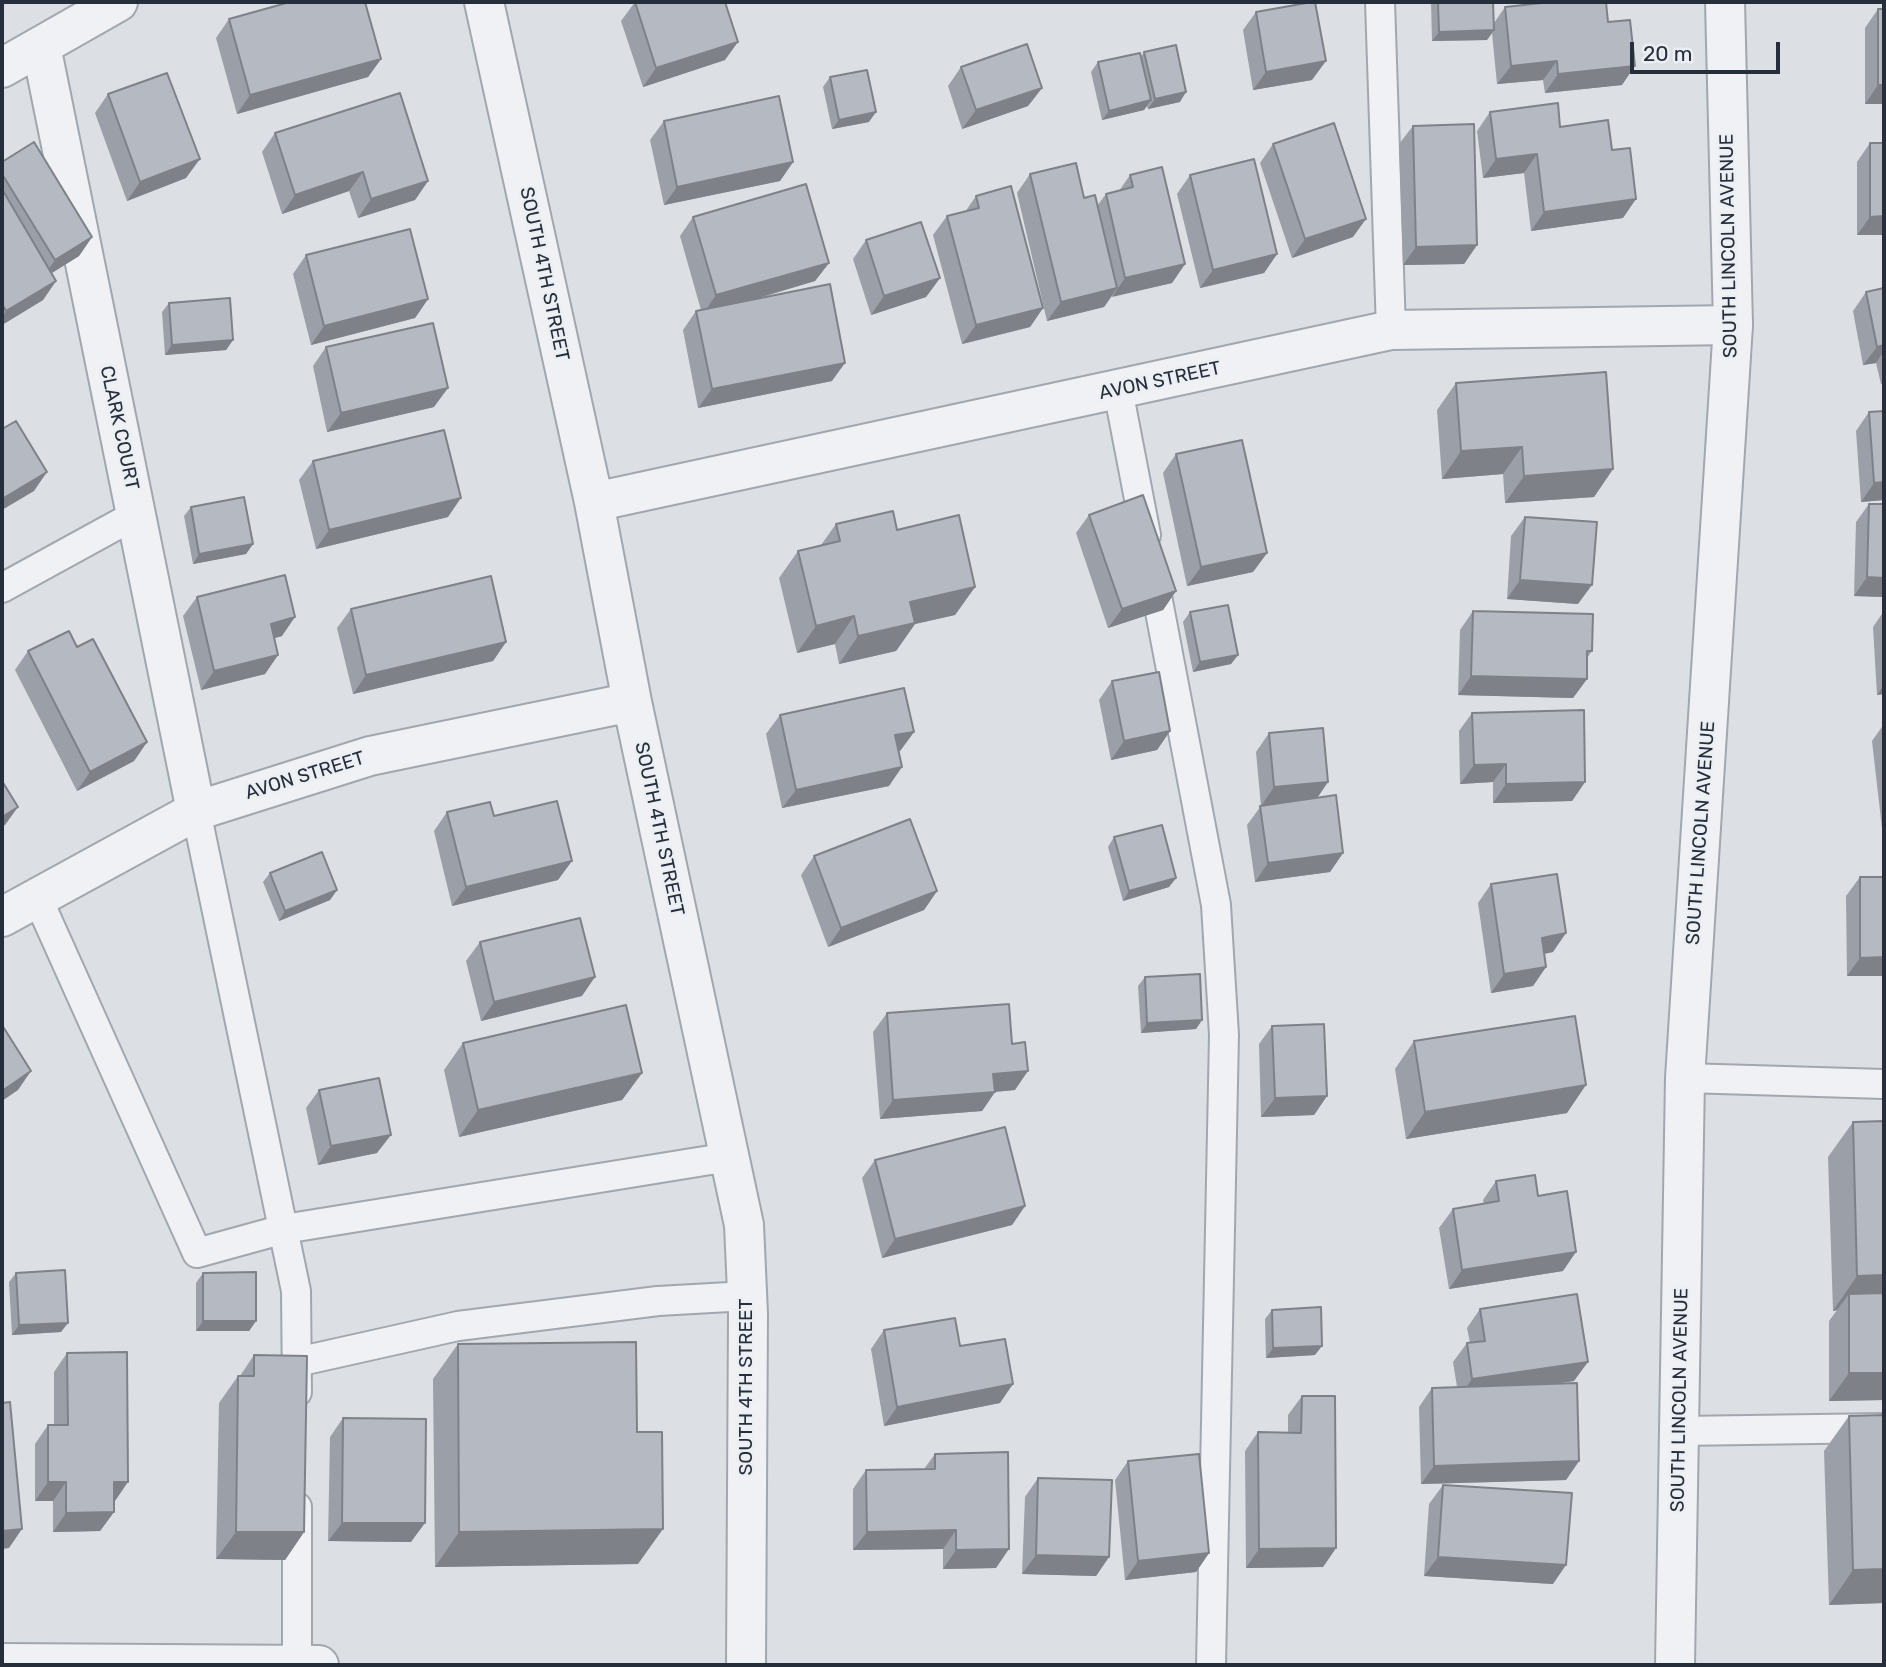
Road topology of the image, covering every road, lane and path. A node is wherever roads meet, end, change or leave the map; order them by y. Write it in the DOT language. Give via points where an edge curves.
graph roads {
  1 [pos="118,2"];
  2 [pos="484,2"];
  3 [pos="1380,2"];
  4 [pos="1725,2"];
  5 [pos="41,46"];
  6 [pos="2,68"];
  7 [pos="1733,325"];
  8 [pos="1391,330"];
  9 [pos="1118,390"];
  10 [pos="594,502"];
  11 [pos="137,514"];
  12 [pos="2,588"];
  13 [pos="632,702"];
  14 [pos="196,811"];
  15 [pos="37,897"];
  16 [pos="2,917"];
  17 [pos="1685,1078"];
  18 [pos="1884,1084"];
  19 [pos="729,1157"];
  20 [pos="284,1229"];
  21 [pos="747,1296"];
  22 [pos="297,1362"];
  23 [pos="297,1416"];
  24 [pos="1884,1428"];
  25 [pos="1679,1431"];
  26 [pos="297,1484"];
  27 [pos="2,1663"];
  28 [pos="167,1665"];
  29 [pos="297,1665"];
  30 [pos="319,1665"];
  31 [pos="746,1665"];
  32 [pos="1210,1665"];
  33 [pos="1675,1665"];
  1 -- 5 [label="street"];
  2 -- 10 [label="street, SOUTH 4TH STREET"];
  3 -- 8 [label="lane"];
  4 -- 7 [label="street, SOUTH LINCOLN AVENUE"];
  5 -- 6 [label="street"];
  5 -- 11 [label="street, CLARK COURT"];
  7 -- 8 [label="street, AVON STREET"];
  7 -- 17 [label="street, SOUTH LINCOLN AVENUE"];
  8 -- 9 [label="street, AVON STREET"];
  9 -- 10 [label="street, AVON STREET"];
  9 -- 32 [label="lane" via="1216,905 1224,1035"];
  10 -- 13 [label="street, SOUTH 4TH STREET"];
  11 -- 12 [label="lane"];
  11 -- 14 [label="street, CLARK COURT"];
  13 -- 14 [label="street, AVON STREET" via="370,756"];
  13 -- 19 [label="street, SOUTH 4TH STREET"];
  14 -- 15 [label="street, AVON STREET"];
  14 -- 20 [label="lane"];
  15 -- 16 [label="street, AVON STREET"];
  15 -- 20 [label="lane" via="197,1253"];
  17 -- 18 [label="lane"];
  17 -- 25 [label="street, SOUTH LINCOLN AVENUE"];
  19 -- 20 [label="lane"];
  19 -- 21 [label="street, SOUTH 4TH STREET" via="744,1225"];
  20 -- 22 [label="lane" via="296,1291"];
  21 -- 22 [label="lane" via="658,1301 458,1326"];
  21 -- 31 [label="street, SOUTH 4TH STREET"];
  22 -- 23 [label="lane"];
  24 -- 25 [label="lane"];
  25 -- 33 [label="street, SOUTH LINCOLN AVENUE"];
  26 -- 29 [label="lane"];
  27 -- 28 [label="street"];
  28 -- 29 [label="street"];
  29 -- 30 [label="street"];
}
